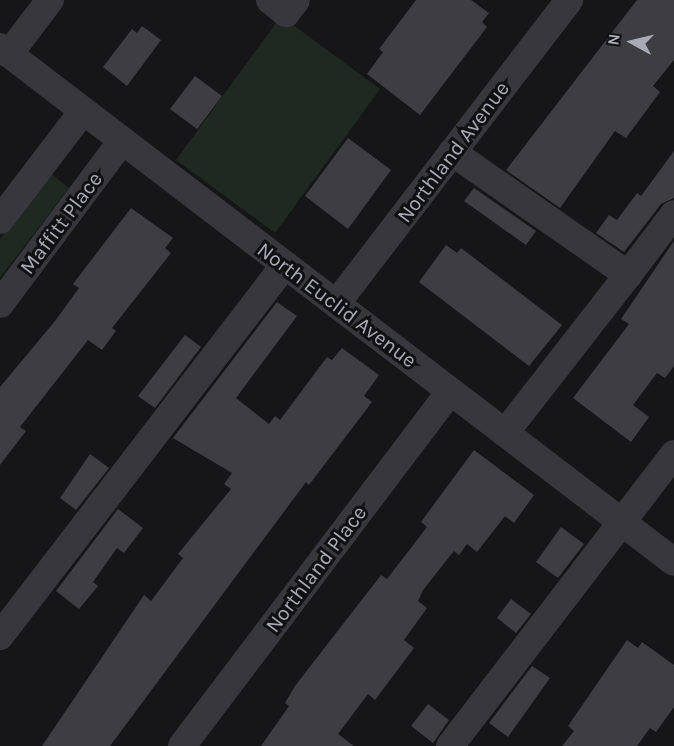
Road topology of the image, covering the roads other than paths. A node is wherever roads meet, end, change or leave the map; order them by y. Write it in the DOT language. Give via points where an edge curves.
graph roads {
  1 [pos="50,0"];
  2 [pos="270,0"];
  3 [pos="296,0"];
  4 [pos="569,0"];
  5 [pos="5,51"];
  6 [pos="83,111"];
  7 [pos="122,141"];
  8 [pos="453,152"];
  9 [pos="674,214"];
  10 [pos="0,220"];
  11 [pos="285,266"];
  12 [pos="628,275"];
  13 [pos="0,304"];
  14 [pos="336,304"];
  15 [pos="450,391"];
  16 [pos="505,433"];
  17 [pos="674,454"];
  18 [pos="621,522"];
  19 [pos="674,562"];
  20 [pos="0,636"];
  21 [pos="182,746"];
  22 [pos="450,746"];
  1 -- 5 [label="street"];
  2 -- 3 [label="street" via="286,13"];
  4 -- 8 [label="street, Northland Avenue"];
  5 -- 6 [label="street, North Euclid Avenue"];
  6 -- 7 [label="street, North Euclid Avenue"];
  6 -- 10 [label="street"];
  7 -- 11 [label="street, North Euclid Avenue"];
  7 -- 13 [label="street, Maffitt Place"];
  8 -- 12 [label="street"];
  8 -- 14 [label="street, Northland Avenue"];
  9 -- 12 [label="street"];
  11 -- 14 [label="street, North Euclid Avenue"];
  11 -- 20 [label="street"];
  12 -- 16 [label="street"];
  14 -- 15 [label="street, North Euclid Avenue"];
  15 -- 16 [label="street, North Euclid Avenue"];
  15 -- 21 [label="street, Northland Place"];
  16 -- 18 [label="street, North Euclid Avenue"];
  17 -- 18 [label="street"];
  18 -- 19 [label="street, North Euclid Avenue"];
  18 -- 22 [label="street"];
}
